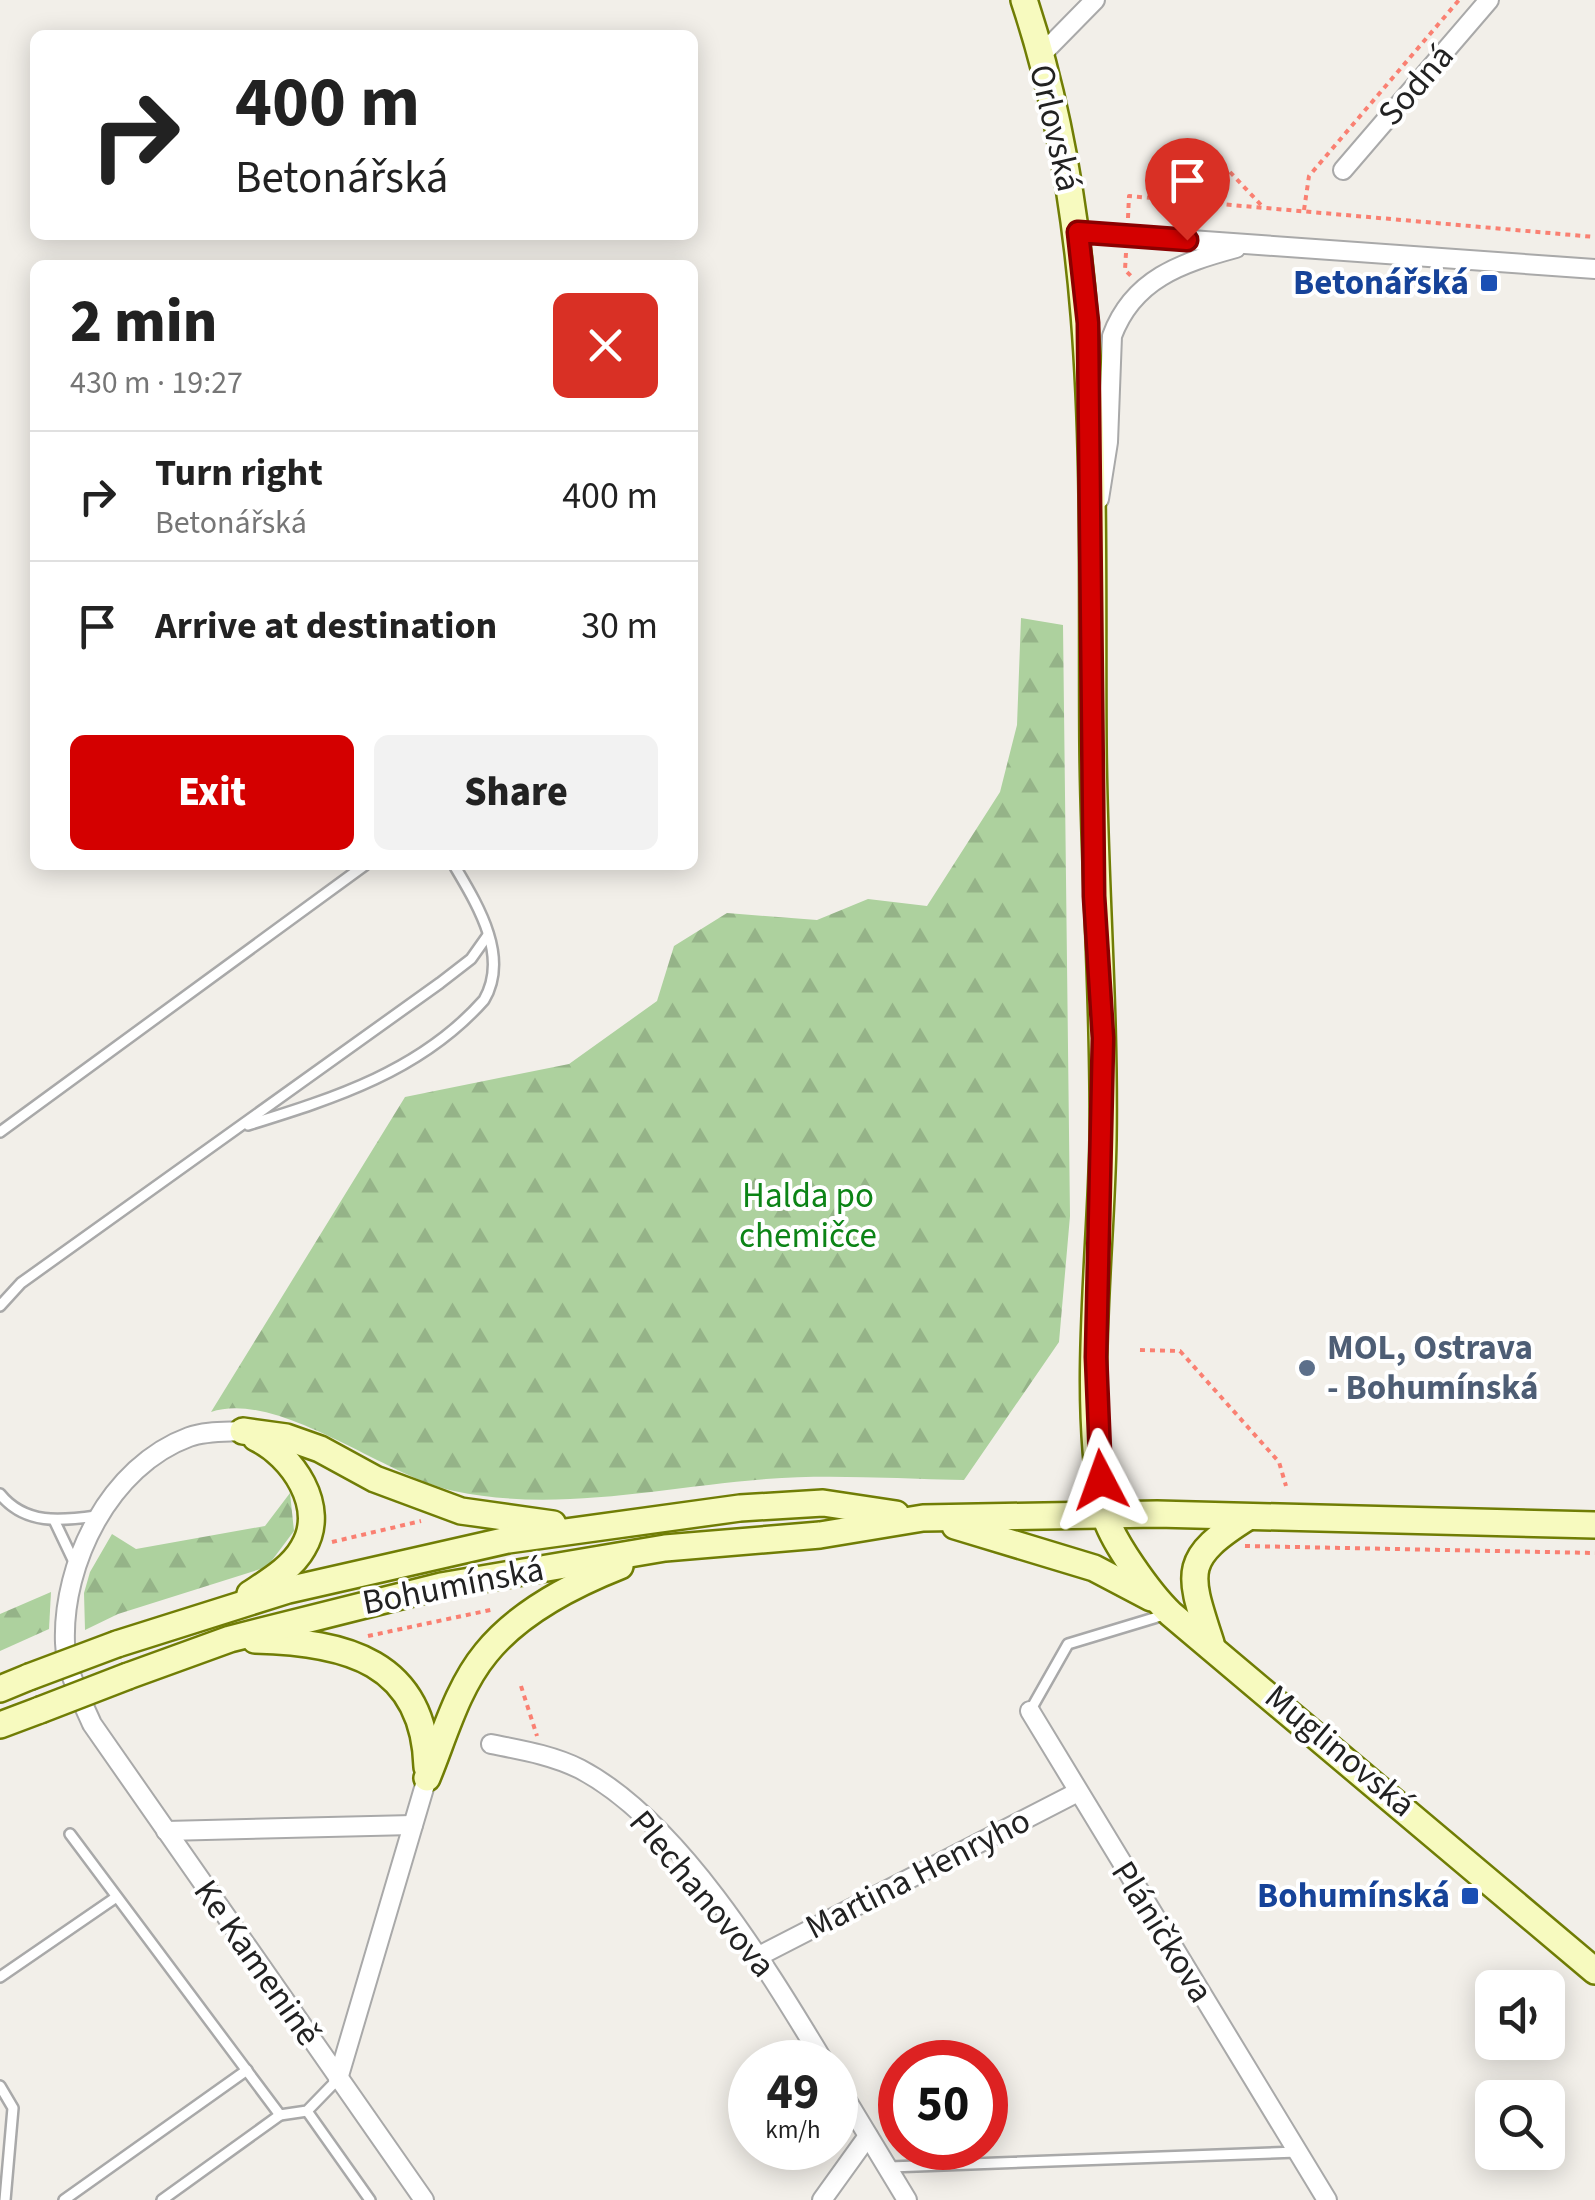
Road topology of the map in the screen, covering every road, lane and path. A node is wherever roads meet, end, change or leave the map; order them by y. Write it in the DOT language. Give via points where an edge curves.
graph roads {
  1 [pos="1024,0"];
  2 [pos="1095,0"];
  3 [pos="1489,0"];
  4 [pos="1039,58"];
  5 [pos="1343,170"];
  6 [pos="1230,172"];
  7 [pos="1262,206"];
  8 [pos="1078,232"];
  9 [pos="1127,236"];
  10 [pos="1595,237"];
  11 [pos="1248,245"];
  12 [pos="1595,270"];
  13 [pos="1142,288"];
  14 [pos="1092,528"];
  15 [pos="357,870"];
  16 [pos="457,870"];
  17 [pos="488,934"];
  18 [pos="238,1128"];
  19 [pos="0,1132"];
  20 [pos="0,1306"];
  21 [pos="1140,1350"];
  22 [pos="242,1431"];
  23 [pos="1286,1486"];
  24 [pos="0,1494"];
  25 [pos="462,1511"];
  26 [pos="99,1516"];
  27 [pos="1104,1516"];
  28 [pos="1248,1517"];
  29 [pos="922,1518"];
  30 [pos="55,1522"];
  31 [pos="1595,1525"];
  32 [pos="583,1527"];
  33 [pos="1237,1546"];
  34 [pos="304,1548"];
  35 [pos="665,1548"];
  36 [pos="1595,1553"];
  37 [pos="76,1564"];
  38 [pos="540,1606"];
  39 [pos="1165,1608"];
  40 [pos="202,1616"];
  41 [pos="230,1639"];
  42 [pos="1211,1643"];
  43 [pos="329,1644"];
  44 [pos="522,1686"];
  45 [pos="0,1689"];
  46 [pos="1030,1711"];
  47 [pos="0,1724"];
  48 [pos="491,1744"];
  49 [pos="543,1755"];
  50 [pos="428,1778"];
  51 [pos="1076,1793"];
  52 [pos="413,1825"];
  53 [pos="166,1831"];
  54 [pos="70,1834"];
  55 [pos="115,1898"];
  56 [pos="759,1956"];
  57 [pos="1595,1970"];
  58 [pos="0,1977"];
  59 [pos="811,2040"];
  60 [pos="247,2070"];
  61 [pos="338,2079"];
  62 [pos="0,2086"];
  63 [pos="307,2111"];
  64 [pos="280,2115"];
  65 [pos="858,2119"];
  66 [pos="868,2136"];
  67 [pos="878,2152"];
  68 [pos="1298,2152"];
  69 [pos="1008,2163"];
  70 [pos="889,2170"];
  71 [pos="5,2200"];
  72 [pos="64,2200"];
  73 [pos="162,2200"];
  74 [pos="370,2200"];
  75 [pos="424,2200"];
  76 [pos="822,2200"];
  77 [pos="907,2200"];
  78 [pos="1327,2200"];
  1 -- 4 [label="main road, Orlovská"];
  2 -- 4 [label="street"];
  3 -- 5 [label="street, Sodná"];
  4 -- 8 [label="main road, Orlovská"];
  6 -- 7 [label="path"];
  7 -- 9 [label="path" via="1129,196"];
  7 -- 10 [label="path"];
  8 -- 9 [label="street"];
  8 -- 14 [label="main road, Orlovská" via="1088,323"];
  9 -- 11 [label="street"];
  9 -- 13 [label="path" via="1125,270"];
  11 -- 12 [label="street"];
  11 -- 13 [label="street" via="1170,269"];
  13 -- 14 [label="street" via="1112,336 1106,472"];
  14 -- 27 [label="main road, Orlovská" via="1094,896 1103,1038 1096,1357"];
  15 -- 19 [label="lane"];
  16 -- 17 [label="lane"];
  17 -- 18 [label="lane" via="456,971"];
  17 -- 18 [label="lane" via="492,987 472,1013 417,1056 340,1096"];
  18 -- 20 [label="lane" via="21,1283"];
  21 -- 23 [label="path" via="1180,1351 1279,1462"];
  22 -- 25 [label="main road" via="320,1448 375,1479"];
  22 -- 26 [label="street, Ke Kamenině" via="192,1435 152,1456"];
  22 -- 34 [label="main road" via="290,1460 306,1489"];
  24 -- 30 [label="lane" via="21,1512"];
  25 -- 32 [label="main road"];
  25 -- 34 [label="path"];
  26 -- 30 [label="lane"];
  26 -- 37 [label="street, Ke Kamenině"];
  27 -- 28 [label="main road, Bohumínská"];
  27 -- 29 [label="main road, Bohumínská"];
  27 -- 39 [label="main road, Muglinovská"];
  28 -- 31 [label="main road, Bohumínská"];
  28 -- 42 [label="main road" via="1211,1540 1197,1558 1195,1593"];
  29 -- 32 [label="main road, Bohumínská" via="823,1503"];
  29 -- 35 [label="main road, Bohumínská"];
  29 -- 39 [label="main road" via="1094,1568"];
  30 -- 37 [label="lane"];
  32 -- 40 [label="main road, Bohumínská" via="361,1571"];
  33 -- 36 [label="path"];
  34 -- 40 [label="main road" via="250,1594"];
  35 -- 38 [label="main road"];
  35 -- 41 [label="main road, Bohumínská" via="441,1586"];
  37 -- 53 [label="street, Ke Kamenině" via="65,1647 92,1724"];
  38 -- 43 [label="path" via="529,1602"];
  38 -- 50 [label="main road" via="486,1653 453,1709"];
  39 -- 42 [label="main road, Muglinovská"];
  39 -- 46 [label="lane" via="1068,1644"];
  40 -- 45 [label="main road, Bohumínská, bridge"];
  41 -- 43 [label="main road"];
  41 -- 47 [label="main road, Bohumínská, bridge"];
  42 -- 57 [label="main road, Muglinovská"];
  43 -- 50 [label="main road" via="363,1656 403,1691 426,1732"];
  44 -- 49 [label="path"];
  46 -- 51 [label="street, Pláničkova"];
  48 -- 49 [label="street, Plechanovova"];
  49 -- 56 [label="street, Plechanovova" via="617,1795 662,1837"];
  50 -- 52 [label="street"];
  51 -- 56 [label="street, Martina Henryho"];
  51 -- 68 [label="street, Pláničkova"];
  52 -- 53 [label="street"];
  52 -- 61 [label="street"];
  53 -- 61 [label="street, Ke Kamenině"];
  54 -- 55 [label="lane"];
  55 -- 58 [label="lane"];
  55 -- 60 [label="lane"];
  56 -- 59 [label="street, Plechanovova"];
  60 -- 64 [label="lane"];
  60 -- 72 [label="lane"];
  61 -- 63 [label="lane"];
  61 -- 75 [label="street, Ke Kamenině"];
  62 -- 71 [label="lane" via="13,2108"];
  63 -- 64 [label="lane"];
  63 -- 74 [label="lane"];
  64 -- 73 [label="lane"];
  65 -- 66 [label="street"];
  66 -- 67 [label="street"];
  66 -- 76 [label="street"];
  68 -- 69 [label="lane"];
  68 -- 78 [label="street, Pláničkova"];
  70 -- 77 [label="street"];
}
